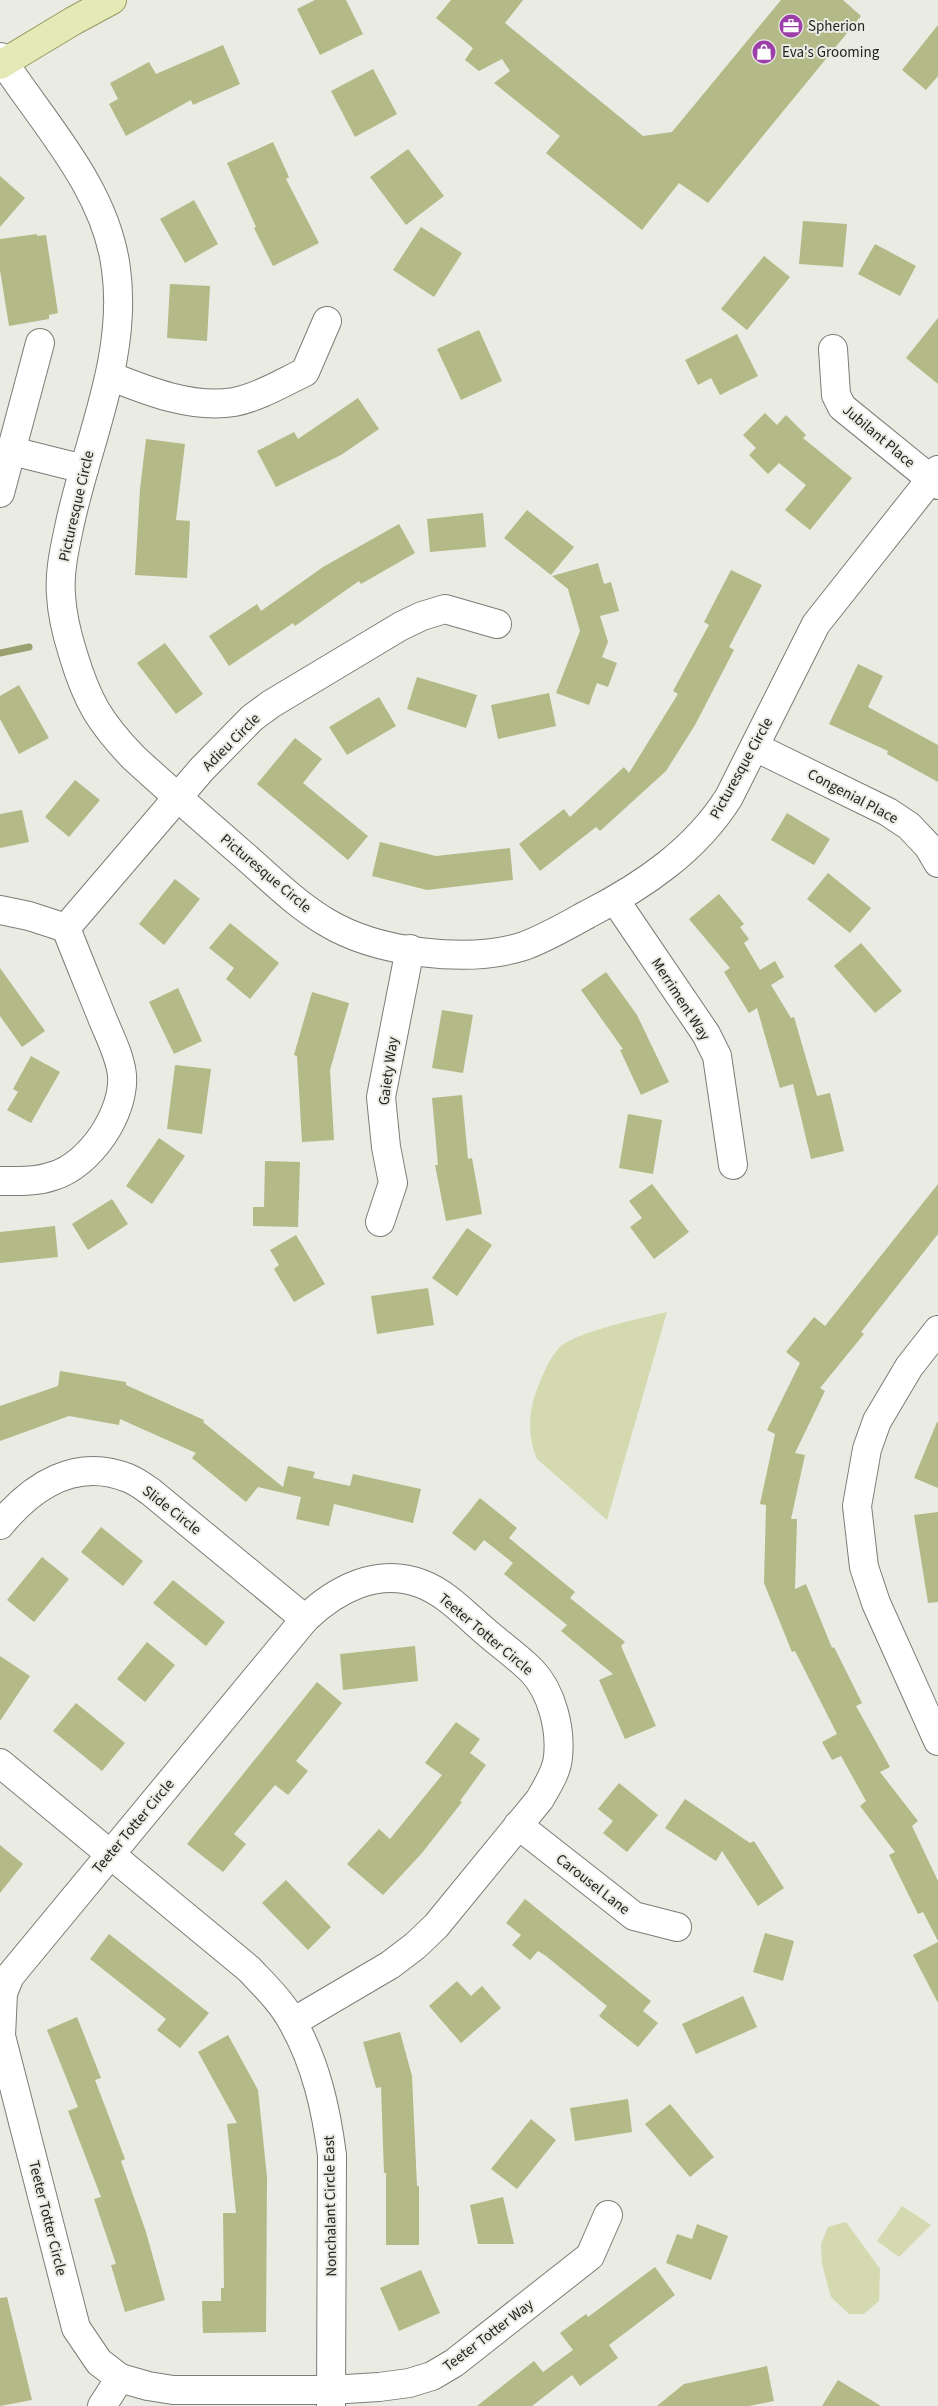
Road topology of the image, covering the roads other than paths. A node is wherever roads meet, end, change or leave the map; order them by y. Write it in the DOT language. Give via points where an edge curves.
graph roads {
  1 [pos="112,0"];
  2 [pos="1,62"];
  3 [pos="327,321"];
  4 [pos="40,343"];
  5 [pos="833,350"];
  6 [pos="110,376"];
  7 [pos="12,451"];
  8 [pos="84,469"];
  9 [pos="936,478"];
  10 [pos="0,493"];
  11 [pos="498,624"];
  12 [pos="755,747"];
  13 [pos="179,799"];
  14 [pos="938,863"];
  15 [pos="615,900"];
  16 [pos="0,910"];
  17 [pos="66,928"];
  18 [pos="410,949"];
  19 [pos="733,1165"];
  20 [pos="0,1181"];
  21 [pos="380,1222"];
  22 [pos="938,1330"];
  23 [pos="0,1525"];
  24 [pos="305,1619"];
  25 [pos="938,1741"];
  26 [pos="0,1763"];
  27 [pos="518,1824"];
  28 [pos="110,1854"];
  29 [pos="677,1927"];
  30 [pos="0,2014"];
  31 [pos="293,2022"];
  32 [pos="608,2215"];
  33 [pos="120,2378"];
  34 [pos="331,2398"];
  35 [pos="102,2406"];
  1 -- 2 [label="main road"];
  2 -- 6 [label="street, Picturesque Circle" via="78,170 108,233 119,301"];
  3 -- 6 [label="street" via="305,372 259,394 233,402 202,403 174,398"];
  4 -- 7 [label="street"];
  5 -- 9 [label="street, Jubilant Place" via="836,395 842,407"];
  6 -- 8 [label="street, Picturesque Circle"];
  7 -- 8 [label="street"];
  7 -- 10 [label="street"];
  8 -- 13 [label="street, Picturesque Circle" via="62,560 60,594 64,624 83,687 96,714 113,737"];
  9 -- 12 [label="street, Picturesque Circle" via="816,624"];
  11 -- 13 [label="street, Adieu Circle" via="445,609 402,626 252,718 202,769"];
  12 -- 14 [label="street, Congenial Place" via="888,812 909,826 928,846"];
  12 -- 15 [label="street, Picturesque Circle" via="729,797 702,834 662,868"];
  13 -- 17 [label="street, Adieu Circle"];
  13 -- 18 [label="street, Picturesque Circle" via="288,895 326,922 354,936"];
  15 -- 18 [label="street, Picturesque Circle" via="524,946 443,956"];
  15 -- 19 [label="street, Merriment Way" via="706,1034 717,1056"];
  16 -- 17 [label="street"];
  17 -- 20 [label="street" via="114,1047 122,1075 119,1104 94,1147 73,1166 54,1176 29,1181"];
  18 -- 21 [label="street, Gaiety Way" via="381,1097 393,1183"];
  22 -- 25 [label="street" via="909,1367 877,1421 866,1449 857,1506 864,1567 876,1603"];
  23 -- 24 [label="street, Slide Circle" via="32,1491 58,1478 85,1471 107,1472 128,1478 151,1492"];
  24 -- 27 [label="street, Teeter Totter Circle" via="342,1589 362,1583 398,1579 422,1584 446,1598 534,1673 555,1717 558,1758 552,1778 540,1798"];
  24 -- 28 [label="street, Teeter Totter Circle"];
  26 -- 28 [label="street, Nonchalant Circle East"];
  27 -- 29 [label="street, Carousel Lane" via="634,1916"];
  27 -- 31 [label="street, Teeter Totter Circle" via="436,1926 415,1946 390,1965"];
  28 -- 30 [label="street, Teeter Totter Circle" via="10,1976"];
  28 -- 31 [label="street, Nonchalant Circle East" via="249,1969 274,1995"];
  30 -- 33 [label="street, Teeter Totter Circle" via="1,2036 76,2328 99,2362"];
  31 -- 34 [label="street, Nonchalant Circle East" via="319,2084 332,2155"];
  32 -- 34 [label="street, Teeter Totter Way" via="590,2256 454,2363 432,2376 409,2383"];
  33 -- 34 [label="street, Teeter Totter Circle" via="173,2390"];
  33 -- 35 [label="street"];
}
